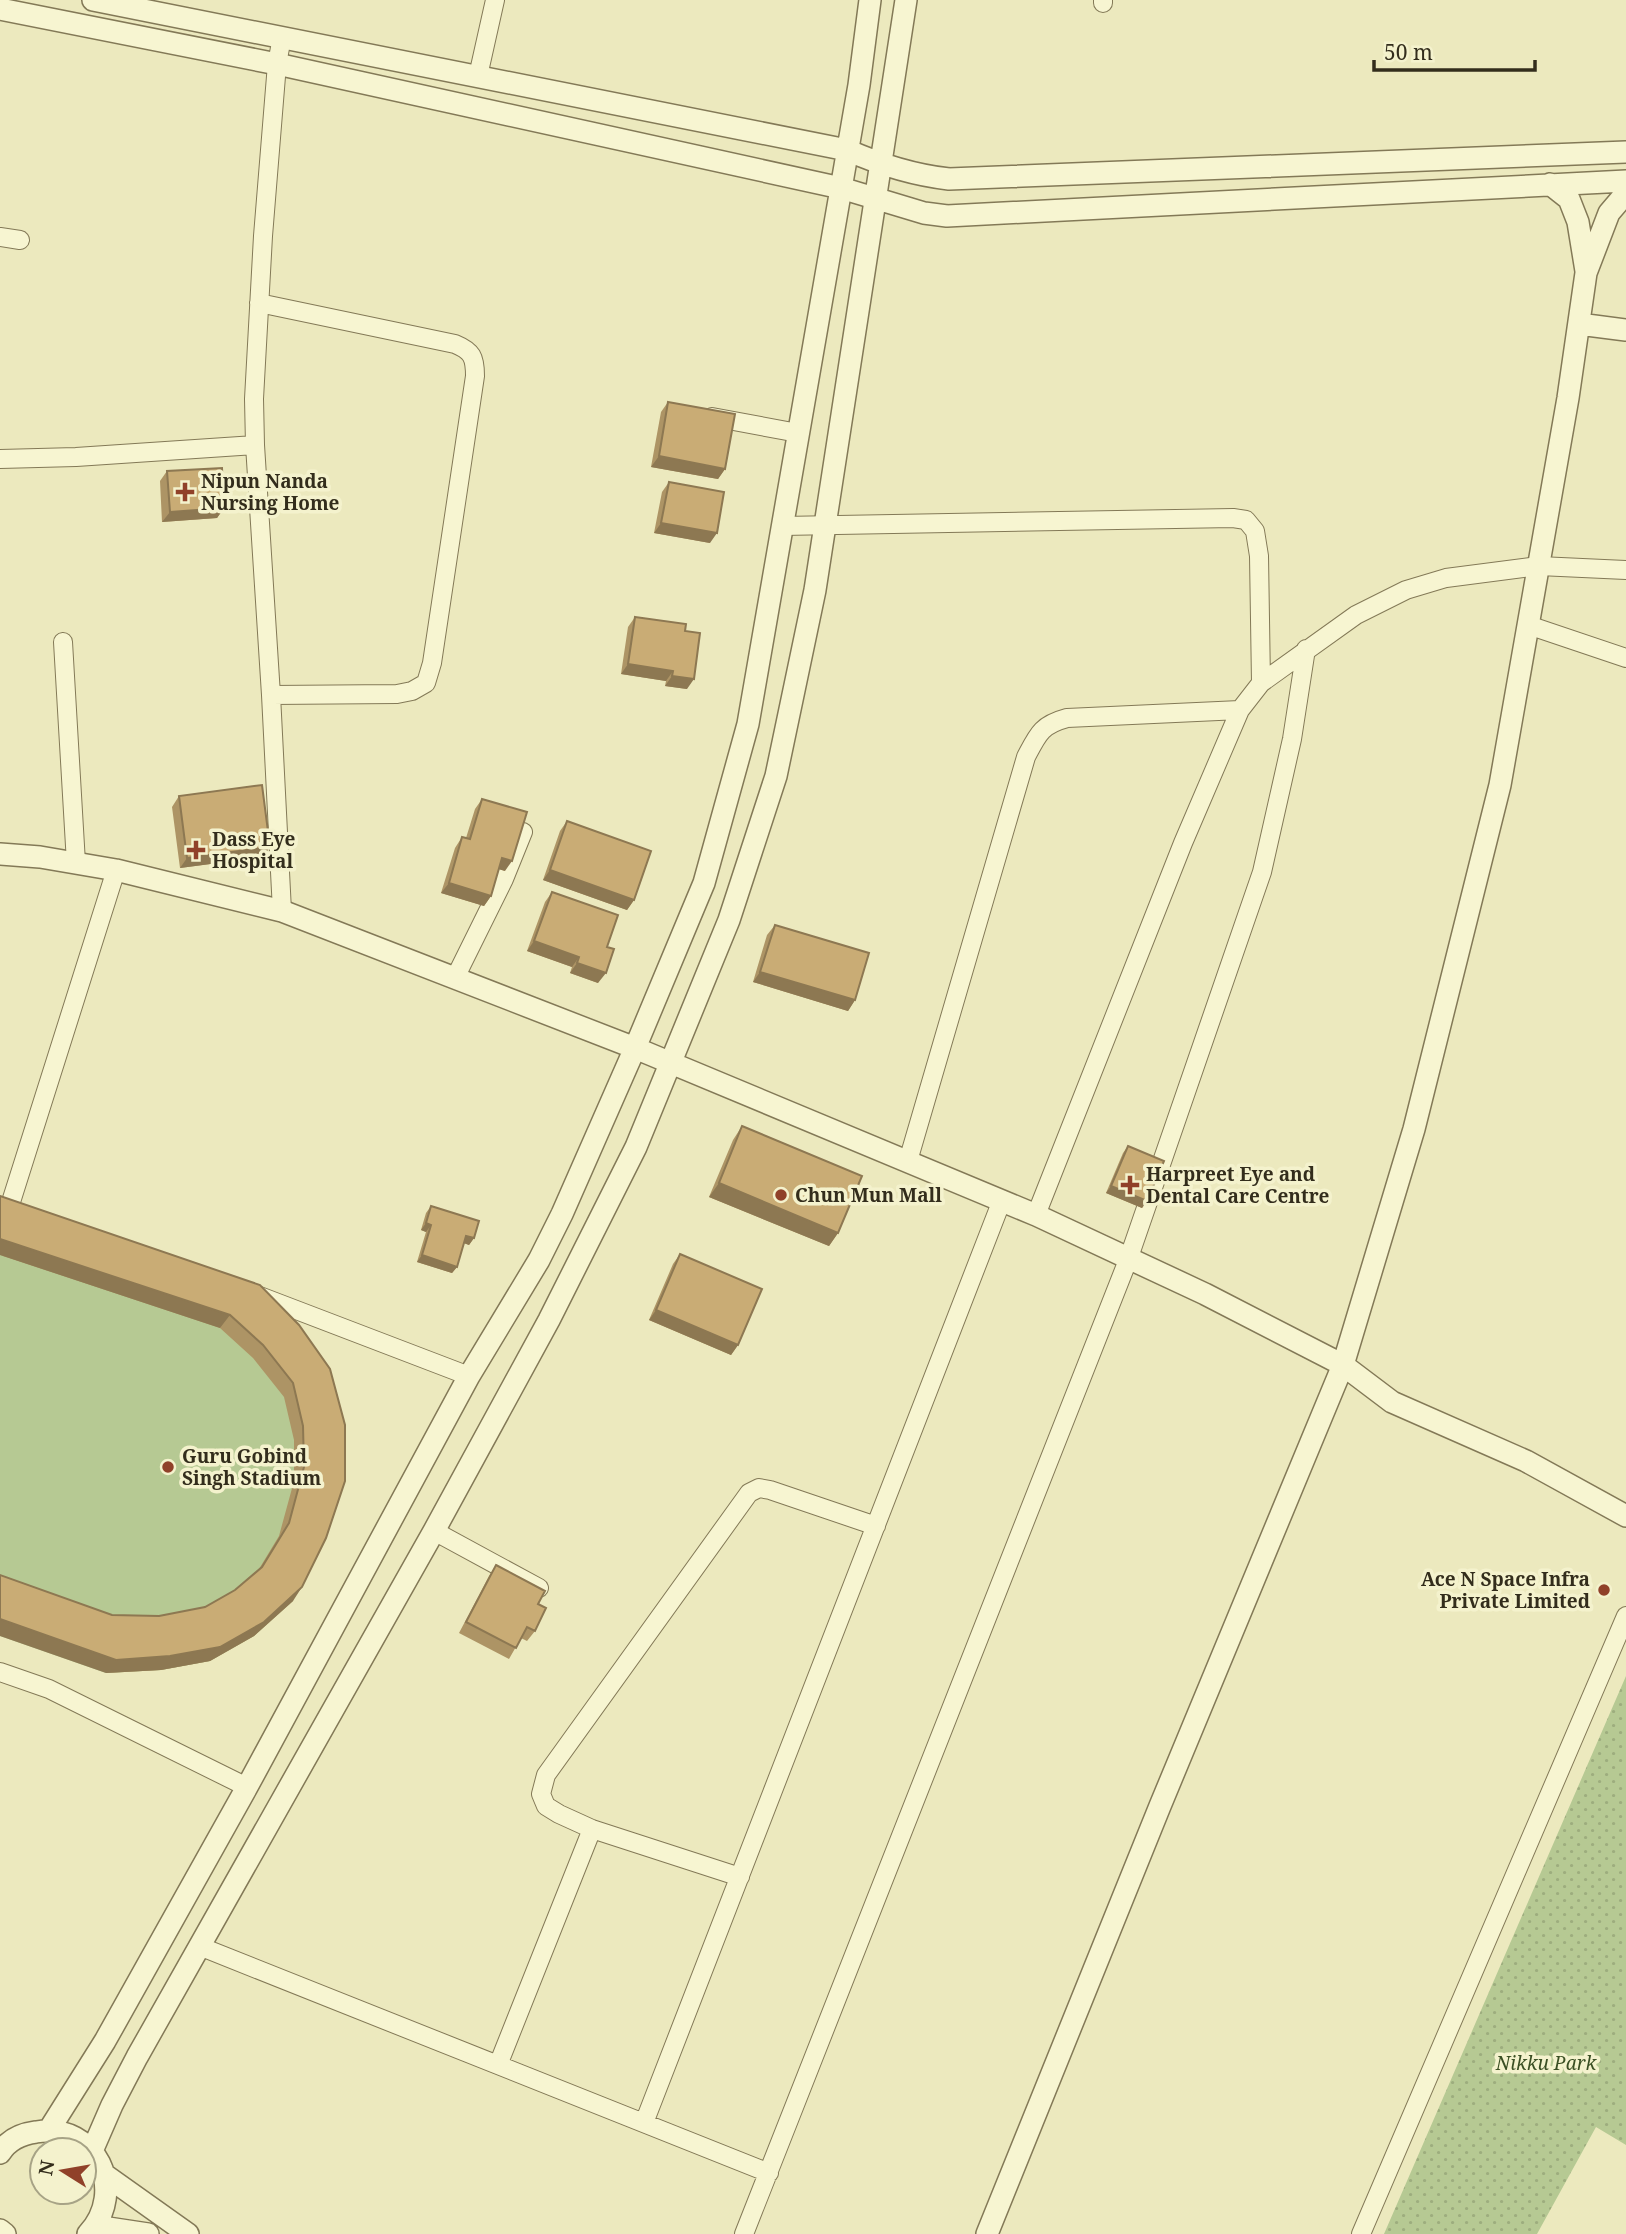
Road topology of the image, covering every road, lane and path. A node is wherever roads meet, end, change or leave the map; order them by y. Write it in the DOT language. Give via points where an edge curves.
graph roads {
  1 [pos="93,0"];
  2 [pos="495,0"];
  3 [pos="870,0"];
  4 [pos="906,0"];
  5 [pos="0,9"];
  6 [pos="282,37"];
  7 [pos="277,64"];
  8 [pos="478,76"];
  9 [pos="847,150"];
  10 [pos="1626,152"];
  11 [pos="882,165"];
  12 [pos="1626,181"];
  13 [pos="1550,184"];
  14 [pos="841,188"];
  15 [pos="1626,194"];
  16 [pos="876,200"];
  17 [pos="0,237"];
  18 [pos="20,240"];
  19 [pos="1586,273"];
  20 [pos="259,303"];
  21 [pos="1579,324"];
  22 [pos="1626,330"];
  23 [pos="698,415"];
  24 [pos="798,433"];
  25 [pos="255,445"];
  26 [pos="0,459"];
  27 [pos="825,525"];
  28 [pos="782,526"];
  29 [pos="1539,566"];
  30 [pos="1626,570"];
  31 [pos="1528,625"];
  32 [pos="63,642"];
  33 [pos="1306,649"];
  34 [pos="1626,658"];
  35 [pos="1261,683"];
  36 [pos="271,695"];
  37 [pos="1240,710"];
  38 [pos="523,832"];
  39 [pos="0,854"];
  40 [pos="76,863"];
  41 [pos="116,870"];
  42 [pos="282,911"];
  43 [pos="455,978"];
  44 [pos="635,1048"];
  45 [pos="671,1062"];
  46 [pos="908,1161"];
  47 [pos="1002,1200"];
  48 [pos="11,1205"];
  49 [pos="1036,1215"];
  50 [pos="1128,1259"];
  51 [pos="245,1291"];
  52 [pos="1343,1365"];
  53 [pos="469,1376"];
  54 [pos="1626,1516"];
  55 [pos="876,1525"];
  56 [pos="434,1531"];
  57 [pos="543,1590"];
  58 [pos="1626,1616"];
  59 [pos="0,1672"];
  60 [pos="247,1787"];
  61 [pos="592,1829"];
  62 [pos="204,1865"];
  63 [pos="740,1877"];
  64 [pos="237,1879"];
  65 [pos="200,1946"];
  66 [pos="498,2065"];
  67 [pos="644,2123"];
  68 [pos="49,2130"];
  69 [pos="0,2134"];
  70 [pos="25,2134"];
  71 [pos="74,2136"];
  72 [pos="98,2138"];
  73 [pos="0,2153"];
  74 [pos="98,2162"];
  75 [pos="769,2173"];
  76 [pos="105,2175"];
  77 [pos="0,2230"];
  78 [pos="92,2230"];
  79 [pos="5,2234"];
  80 [pos="148,2234"];
  81 [pos="188,2234"];
  82 [pos="744,2234"];
  83 [pos="987,2234"];
  84 [pos="1361,2234"];
  1 -- 6 [label="street"];
  2 -- 8 [label="street"];
  3 -- 9 [label="street"];
  4 -- 11 [label="street"];
  5 -- 7 [label="street"];
  6 -- 7 [label="street"];
  6 -- 8 [label="street"];
  7 -- 14 [label="street"];
  7 -- 20 [label="street"];
  8 -- 9 [label="street"];
  9 -- 11 [label="street"];
  9 -- 14 [label="street"];
  10 -- 11 [label="street" via="949,179"];
  11 -- 16 [label="street"];
  12 -- 13 [label="street"];
  13 -- 16 [label="street" via="947,216"];
  13 -- 19 [label="street" via="1569,199 1578,222"];
  14 -- 16 [label="street"];
  14 -- 24 [label="street"];
  15 -- 19 [label="street" via="1609,213"];
  16 -- 27 [label="street"];
  17 -- 18 [label="street"];
  19 -- 21 [label="street"];
  20 -- 25 [label="street"];
  20 -- 36 [label="street" via="455,344 475,359 426,684 397,694"];
  21 -- 22 [label="street"];
  21 -- 29 [label="street"];
  23 -- 24 [label="street"];
  24 -- 28 [label="street"];
  25 -- 26 [label="street"];
  25 -- 36 [label="street"];
  27 -- 28 [label="street"];
  27 -- 35 [label="street" via="1246,520 1255,531 1259,556"];
  27 -- 45 [label="street" via="776,775 729,920"];
  28 -- 44 [label="street" via="748,724 704,883"];
  29 -- 30 [label="street"];
  29 -- 31 [label="street"];
  29 -- 33 [label="street" via="1446,578 1406,590 1356,615"];
  31 -- 34 [label="street"];
  31 -- 52 [label="street" via="1500,785 1414,1129"];
  32 -- 40 [label="street"];
  33 -- 35 [label="street"];
  33 -- 50 [label="street" via="1292,739 1262,872"];
  35 -- 37 [label="street"];
  36 -- 42 [label="street"];
  37 -- 46 [label="street" via="1067,718 1040,731 1026,757"];
  37 -- 49 [label="street"];
  38 -- 43 [label="street"];
  39 -- 40 [label="street"];
  40 -- 41 [label="street"];
  41 -- 42 [label="street"];
  41 -- 48 [label="street"];
  42 -- 43 [label="street"];
  43 -- 44 [label="street"];
  44 -- 45 [label="street"];
  44 -- 53 [label="street" via="539,1260"];
  45 -- 46 [label="street"];
  45 -- 56 [label="street" via="636,1147 549,1320"];
  46 -- 47 [label="street"];
  47 -- 49 [label="street"];
  47 -- 55 [label="street"];
  49 -- 50 [label="street"];
  50 -- 52 [label="street"];
  50 -- 75 [label="street"];
  51 -- 53 [label="street"];
  52 -- 54 [label="street" via="1392,1402 1526,1461"];
  52 -- 83 [label="street"];
  53 -- 60 [label="street"];
  55 -- 61 [label="street" via="770,1490 759,1488 749,1493 546,1775 541,1794 546,1806"];
  55 -- 63 [label="street"];
  56 -- 57 [label="street"];
  56 -- 64 [label="street"];
  58 -- 84 [label="street"];
  59 -- 60 [label="street" via="49,1689"];
  60 -- 62 [label="street"];
  61 -- 63 [label="street"];
  61 -- 66 [label="street"];
  62 -- 64 [label="street"];
  62 -- 68 [label="street"];
  63 -- 67 [label="street"];
  64 -- 65 [label="street"];
  65 -- 66 [label="street"];
  65 -- 72 [label="street"];
  66 -- 67 [label="street"];
  67 -- 75 [label="street"];
  68 -- 70 [label="street"];
  68 -- 71 [label="street"];
  69 -- 70 [label="street"];
  70 -- 73 [label="street"];
  74 -- 76 [label="street"];
  75 -- 82 [label="street"];
  76 -- 78 [label="street" via="105,2206"];
  76 -- 81 [label="street"];
  77 -- 79 [label="street"];
  78 -- 80 [label="street"];
}
